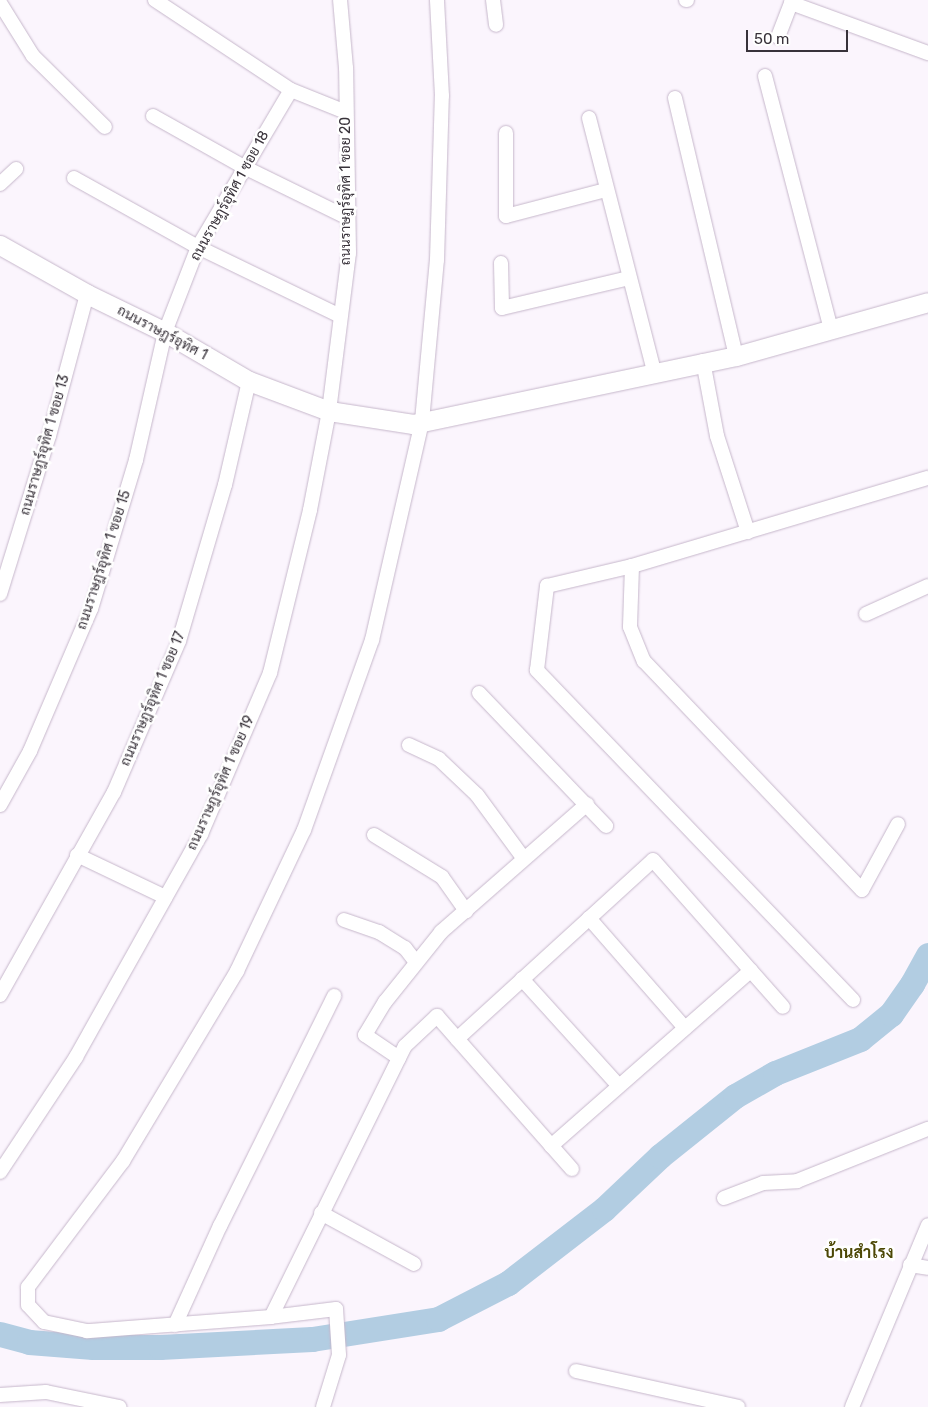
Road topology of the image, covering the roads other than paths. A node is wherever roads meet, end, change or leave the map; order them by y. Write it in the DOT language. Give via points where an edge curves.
graph roads {
  1 [pos="155,0"];
  2 [pos="340,0"];
  3 [pos="437,0"];
  4 [pos="493,0"];
  5 [pos="791,2"];
  6 [pos="0,3"];
  7 [pos="496,25"];
  8 [pos="778,38"];
  9 [pos="928,53"];
  10 [pos="765,76"];
  11 [pos="291,90"];
  12 [pos="675,98"];
  13 [pos="346,112"];
  14 [pos="153,116"];
  15 [pos="589,118"];
  16 [pos="105,127"];
  17 [pos="506,133"];
  18 [pos="244,167"];
  19 [pos="16,169"];
  20 [pos="74,178"];
  21 [pos="0,184"];
  22 [pos="606,190"];
  23 [pos="348,218"];
  24 [pos="0,245"];
  25 [pos="198,246"];
  26 [pos="501,263"];
  27 [pos="629,278"];
  28 [pos="87,294"];
  29 [pos="928,302"];
  30 [pos="340,316"];
  31 [pos="831,329"];
  32 [pos="165,332"];
  33 [pos="736,356"];
  34 [pos="703,361"];
  35 [pos="654,372"];
  36 [pos="250,381"];
  37 [pos="330,411"];
  38 [pos="422,421"];
  39 [pos="928,478"];
  40 [pos="748,532"];
  41 [pos="632,566"];
  42 [pos="928,586"];
  43 [pos="0,594"];
  44 [pos="866,614"];
  45 [pos="478,693"];
  46 [pos="409,745"];
  47 [pos="586,804"];
  48 [pos="0,805"];
  49 [pos="898,824"];
  50 [pos="606,826"];
  51 [pos="374,835"];
  52 [pos="77,855"];
  53 [pos="524,859"];
  54 [pos="165,897"];
  55 [pos="466,911"];
  56 [pos="589,918"];
  57 [pos="344,920"];
  58 [pos="415,961"];
  59 [pos="751,970"];
  60 [pos="522,979"];
  61 [pos="0,995"];
  62 [pos="334,996"];
  63 [pos="853,1000"];
  64 [pos="783,1007"];
  65 [pos="685,1028"];
  66 [pos="457,1039"];
  67 [pos="399,1058"];
  68 [pos="619,1086"];
  69 [pos="928,1129"];
  70 [pos="551,1146"];
  71 [pos="572,1169"];
  72 [pos="0,1172"];
  73 [pos="724,1198"];
  74 [pos="321,1213"];
  75 [pos="928,1226"];
  76 [pos="414,1264"];
  77 [pos="910,1265"];
  78 [pos="928,1268"];
  79 [pos="271,1317"];
  80 [pos="175,1324"];
  81 [pos="576,1371"];
  82 [pos="6,1394"];
  83 [pos="119,1407"];
  84 [pos="323,1407"];
  85 [pos="738,1407"];
  86 [pos="852,1407"];
  1 -- 11 [label="street"];
  2 -- 13 [label="street, ถนนราษฎร์อุทิศ 1 ซอย 20"];
  3 -- 38 [label="street" via="442,96 438,250"];
  4 -- 7 [label="street"];
  5 -- 8 [label="street"];
  5 -- 9 [label="street"];
  6 -- 16 [label="street" via="34,56"];
  10 -- 31 [label="street"];
  11 -- 13 [label="street"];
  11 -- 18 [label="street, ถนนราษฎร์อุทิศ 1 ซอย 18"];
  12 -- 33 [label="street"];
  13 -- 23 [label="street, ถนนราษฎร์อุทิศ 1 ซอย 20"];
  14 -- 18 [label="street"];
  15 -- 22 [label="street"];
  17 -- 22 [label="street" via="506,216"];
  18 -- 23 [label="street"];
  18 -- 25 [label="street, ถนนราษฎร์อุทิศ 1 ซอย 18"];
  19 -- 21 [label="street"];
  20 -- 25 [label="street"];
  22 -- 27 [label="street"];
  23 -- 30 [label="street, ถนนราษฎร์อุทิศ 1 ซอย 20" via="349,254"];
  24 -- 28 [label="street, ถนนราษฎร์อุทิศ 1"];
  25 -- 30 [label="street"];
  25 -- 32 [label="street, ถนนราษฎร์อุทิศ 1 ซอย 18"];
  26 -- 27 [label="street" via="502,308"];
  27 -- 35 [label="street"];
  28 -- 32 [label="street, ถนนราษฎร์อุทิศ 1"];
  28 -- 43 [label="street, ถนนราษฎร์อุทิศ 1 ซอย 13" via="49,436"];
  29 -- 31 [label="street, ถนนราษฎร์อุทิศ 1"];
  30 -- 37 [label="street, ถนนราษฎร์อุทิศ 1 ซอย 20"];
  31 -- 33 [label="street, ถนนราษฎร์อุทิศ 1"];
  32 -- 36 [label="street, ถนนราษฎร์อุทิศ 1"];
  32 -- 48 [label="street, ถนนราษฎร์อุทิศ 1 ซอย 15" via="136,460 91,609 30,751"];
  33 -- 34 [label="street, ถนนราษฎร์อุทิศ 1"];
  34 -- 35 [label="street, ถนนราษฎร์อุทิศ 1"];
  34 -- 40 [label="street" via="717,436"];
  35 -- 38 [label="street, ถนนราษฎร์อุทิศ 1"];
  36 -- 37 [label="street, ถนนราษฎร์อุทิศ 1"];
  36 -- 52 [label="street, ถนนราษฎร์อุทิศ 1 ซอย 17" via="225,485 179,641 114,792"];
  37 -- 38 [label="street, ถนนราษฎร์อุทิศ 1" via="413,424"];
  37 -- 54 [label="street, ถนนราษฎร์อุทิศ 1 ซอย 19" via="310,510 270,673 201,834"];
  38 -- 80 [label="street" via="372,640 304,830 237,971 128,1153 28,1287 28,1305 44,1322 87,1331"];
  39 -- 40 [label="street"];
  40 -- 41 [label="street"];
  41 -- 49 [label="street" via="630,627 644,661 862,890"];
  41 -- 63 [label="street" via="547,586 537,670"];
  42 -- 44 [label="street"];
  45 -- 47 [label="street"];
  46 -- 53 [label="street" via="439,760 477,795"];
  47 -- 50 [label="street"];
  47 -- 53 [label="street"];
  51 -- 55 [label="street" via="442,877"];
  52 -- 54 [label="street"];
  52 -- 61 [label="street, ถนนราษฎร์อุทิศ 1 ซอย 17"];
  53 -- 55 [label="street"];
  54 -- 72 [label="street, ถนนราษฎร์อุทิศ 1 ซอย 19" via="76,1058"];
  55 -- 58 [label="street"];
  56 -- 59 [label="street" via="653,860"];
  56 -- 60 [label="street"];
  56 -- 65 [label="street"];
  57 -- 58 [label="street" via="379,932 405,948"];
  58 -- 67 [label="street" via="364,1035"];
  59 -- 64 [label="street"];
  59 -- 65 [label="street"];
  60 -- 66 [label="street"];
  60 -- 68 [label="street"];
  62 -- 80 [label="street"];
  65 -- 68 [label="street"];
  66 -- 67 [label="street" via="437,1016 405,1046"];
  66 -- 70 [label="street"];
  67 -- 74 [label="street"];
  68 -- 70 [label="street"];
  69 -- 73 [label="street" via="797,1181 763,1183"];
  70 -- 71 [label="street"];
  74 -- 76 [label="street"];
  74 -- 79 [label="street"];
  75 -- 77 [label="street"];
  77 -- 78 [label="street"];
  77 -- 86 [label="street"];
  79 -- 80 [label="street"];
  79 -- 84 [label="street" via="336,1309 339,1355"];
  81 -- 85 [label="street"];
  82 -- 83 [label="street" via="46,1392"];
}
